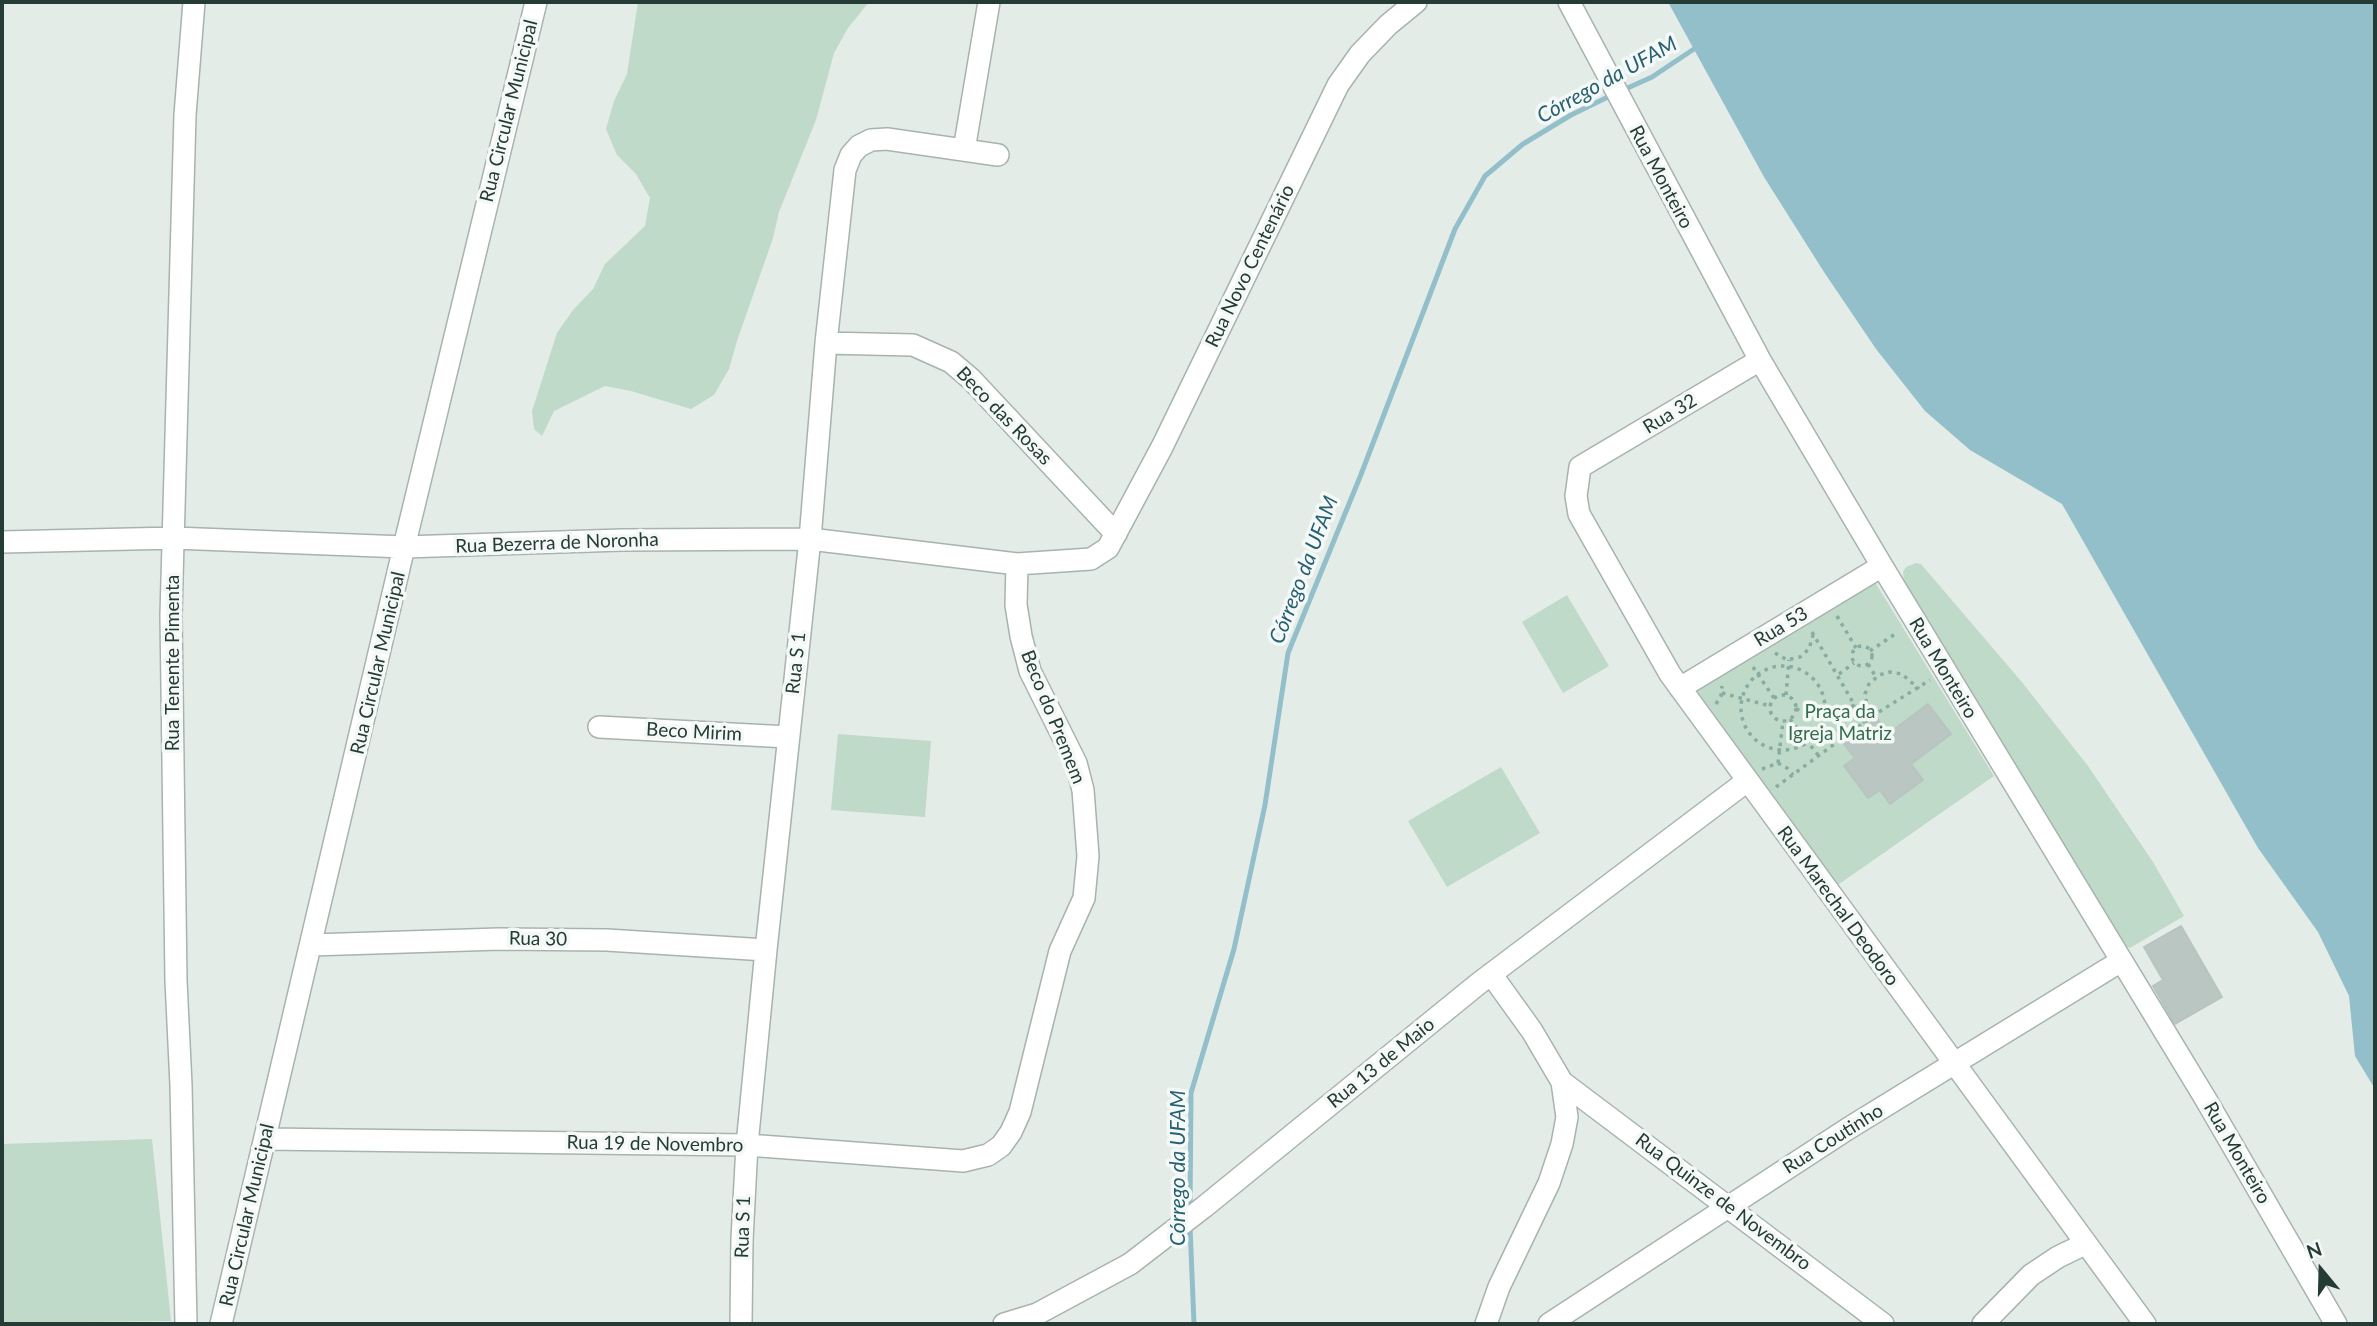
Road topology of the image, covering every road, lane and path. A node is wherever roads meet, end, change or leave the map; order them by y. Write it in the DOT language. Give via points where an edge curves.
graph roads {
  1 [pos="194,2"];
  2 [pos="536,2"];
  3 [pos="989,2"];
  4 [pos="1416,2"];
  5 [pos="1569,2"];
  6 [pos="964,150"];
  7 [pos="998,155"];
  8 [pos="826,343"];
  9 [pos="1760,360"];
  10 [pos="1580,467"];
  11 [pos="174,538"];
  12 [pos="810,539"];
  13 [pos="1112,541"];
  14 [pos="2,542"];
  15 [pos="404,547"];
  16 [pos="1017,564"];
  17 [pos="1882,566"];
  18 [pos="1827,600"];
  19 [pos="1914,621"];
  20 [pos="1807,624"];
  21 [pos="1765,637"];
  22 [pos="1856,648"];
  23 [pos="1744,650"];
  24 [pos="1870,651"];
  25 [pos="1789,660"];
  26 [pos="1854,662"];
  27 [pos="1868,664"];
  28 [pos="1789,666"];
  29 [pos="1713,669"];
  30 [pos="1944,669"];
  31 [pos="1839,674"];
  32 [pos="1757,675"];
  33 [pos="1876,677"];
  34 [pos="1681,688"];
  35 [pos="1919,689"];
  36 [pos="1722,693"];
  37 [pos="1786,695"];
  38 [pos="1742,699"];
  39 [pos="1774,699"];
  40 [pos="1855,705"];
  41 [pos="1770,706"];
  42 [pos="1796,709"];
  43 [pos="1699,714"];
  44 [pos="1874,715"];
  45 [pos="1825,716"];
  46 [pos="1790,719"];
  47 [pos="1837,719"];
  48 [pos="1783,721"];
  49 [pos="1865,723"];
  50 [pos="599,727"];
  51 [pos="788,737"];
  52 [pos="1842,740"];
  53 [pos="1808,743"];
  54 [pos="1779,751"];
  55 [pos="1818,755"];
  56 [pos="1778,763"];
  57 [pos="1793,775"];
  58 [pos="1747,781"];
  59 [pos="1760,799"];
  60 [pos="311,945"];
  61 [pos="766,950"];
  62 [pos="2121,961"];
  63 [pos="1491,974"];
  64 [pos="1954,1064"];
  65 [pos="1562,1082"];
  66 [pos="1020,1112"];
  67 [pos="265,1139"];
  68 [pos="747,1145"];
  69 [pos="1730,1206"];
  70 [pos="2085,1244"];
  71 [pos="186,1324"];
  72 [pos="221,1324"];
  73 [pos="741,1324"];
  74 [pos="1004,1324"];
  75 [pos="1486,1324"];
  76 [pos="1549,1324"];
  77 [pos="1883,1324"];
  78 [pos="1983,1324"];
  79 [pos="2145,1324"];
  80 [pos="2336,1324"];
  1 -- 11 [label="street, Rua Tenente Pimenta" via="185,115"];
  2 -- 15 [label="street, Rua Circular Municipal"];
  3 -- 6 [label="street"];
  4 -- 13 [label="street, Rua Novo Centenário" via="1360,54 1338,85"];
  5 -- 9 [label="street, Rua Monteiro"];
  6 -- 7 [label="street, Rua S 1"];
  6 -- 8 [label="street, Rua S 1" via="887,139 859,146 851,156 845,170"];
  8 -- 12 [label="street, Rua S 1"];
  8 -- 13 [label="street, Beco das Rosas" via="913,345 951,362 971,379"];
  9 -- 10 [label="street, Rua 32"];
  9 -- 17 [label="street, Rua Monteiro"];
  10 -- 34 [label="street, Rua Marechal Deodoro" via="1579,514"];
  11 -- 14 [label="street, Rua Bezerra de Noronha"];
  11 -- 15 [label="street, Rua Bezerra de Noronha"];
  11 -- 71 [label="street, Rua Tenente Pimenta" via="174,872"];
  12 -- 15 [label="street, Rua Bezerra de Noronha"];
  12 -- 16 [label="street, Rua Bezerra de Noronha"];
  12 -- 51 [label="street, Rua S 1"];
  13 -- 16 [label="street, Rua Bezerra de Noronha" via="1091,559"];
  15 -- 60 [label="street, Rua Circular Municipal"];
  16 -- 66 [label="street, Beco do Premem" via="1021,636 1030,671 1076,763 1088,856 1084,898 1060,951"];
  17 -- 18 [label="street, Rua 53"];
  17 -- 19 [label="street, Rua Monteiro"];
  18 -- 20 [label="street, Rua 53"];
  18 -- 22 [label="path"];
  19 -- 24 [label="path"];
  19 -- 30 [label="street, Rua Monteiro"];
  20 -- 21 [label="street, Rua 53"];
  20 -- 25 [label="path" via="1811,644 1806,653"];
  20 -- 31 [label="path"];
  21 -- 23 [label="street, Rua 53"];
  21 -- 25 [label="path" via="1774,652"];
  22 -- 24 [label="path"];
  22 -- 26 [label="path"];
  23 -- 29 [label="street, Rua 53"];
  23 -- 32 [label="path"];
  24 -- 27 [label="path"];
  25 -- 28 [label="path"];
  26 -- 27 [label="path"];
  26 -- 31 [label="path"];
  27 -- 33 [label="path"];
  28 -- 32 [label="path"];
  28 -- 37 [label="path"];
  28 -- 45 [label="path" via="1818,685"];
  29 -- 34 [label="street, Rua 53"];
  29 -- 36 [label="path"];
  30 -- 35 [label="path"];
  30 -- 62 [label="street, Rua Monteiro"];
  31 -- 40 [label="path"];
  32 -- 38 [label="path"];
  32 -- 39 [label="path"];
  33 -- 35 [label="path" via="1902,674"];
  33 -- 44 [label="path" via="1866,688 1864,699 1868,713"];
  34 -- 43 [label="street, Rua Marechal Deodoro"];
  35 -- 44 [label="path"];
  36 -- 38 [label="path"];
  36 -- 43 [label="path" via="1719,702"];
  37 -- 39 [label="path"];
  37 -- 42 [label="path"];
  38 -- 41 [label="path"];
  38 -- 54 [label="path" via="1748,730 1762,744"];
  39 -- 41 [label="path"];
  40 -- 47 [label="path"];
  40 -- 49 [label="path"];
  41 -- 48 [label="path" via="1774,718"];
  42 -- 45 [label="path"];
  42 -- 46 [label="path"];
  43 -- 58 [label="street, Rua Marechal Deodoro"];
  44 -- 49 [label="path"];
  45 -- 47 [label="path"];
  45 -- 53 [label="path"];
  46 -- 48 [label="path"];
  46 -- 53 [label="path"];
  47 -- 52 [label="path"];
  48 -- 54 [label="path"];
  49 -- 52 [label="path"];
  50 -- 51 [label="street, Beco Mirim"];
  51 -- 61 [label="street, Rua S 1"];
  52 -- 55 [label="path"];
  53 -- 54 [label="path"];
  53 -- 55 [label="path"];
  54 -- 56 [label="path"];
  55 -- 57 [label="path"];
  56 -- 57 [label="path"];
  56 -- 58 [label="path" via="1766,765"];
  57 -- 59 [label="path"];
  58 -- 59 [label="street, Rua Marechal Deodoro"];
  58 -- 63 [label="street, Rua 13 de Maio"];
  59 -- 64 [label="street, Rua Marechal Deodoro"];
  60 -- 61 [label="street, Rua 30" via="607,940"];
  60 -- 67 [label="street, Rua Circular Municipal"];
  61 -- 68 [label="street, Rua S 1"];
  62 -- 64 [label="street, Rua Coutinho"];
  62 -- 80 [label="street, Rua Monteiro"];
  63 -- 65 [label="street"];
  63 -- 74 [label="street, Rua 13 de Maio" via="1130,1264 1037,1314"];
  64 -- 69 [label="street, Rua Coutinho"];
  64 -- 70 [label="street, Rua Marechal Deodoro"];
  65 -- 69 [label="street, Rua Quinze de Novembro"];
  65 -- 75 [label="street" via="1567,1117 1562,1144"];
  66 -- 68 [label="street, Rua 19 de Novembro" via="1001,1146 988,1155 963,1161"];
  67 -- 68 [label="street, Rua 19 de Novembro"];
  67 -- 72 [label="street, Rua Circular Municipal"];
  68 -- 73 [label="street, Rua S 1"];
  69 -- 76 [label="street, Rua Coutinho"];
  69 -- 77 [label="street, Rua Quinze de Novembro"];
  70 -- 78 [label="street" via="2031,1275"];
  70 -- 79 [label="street, Rua Marechal Deodoro"];
}
